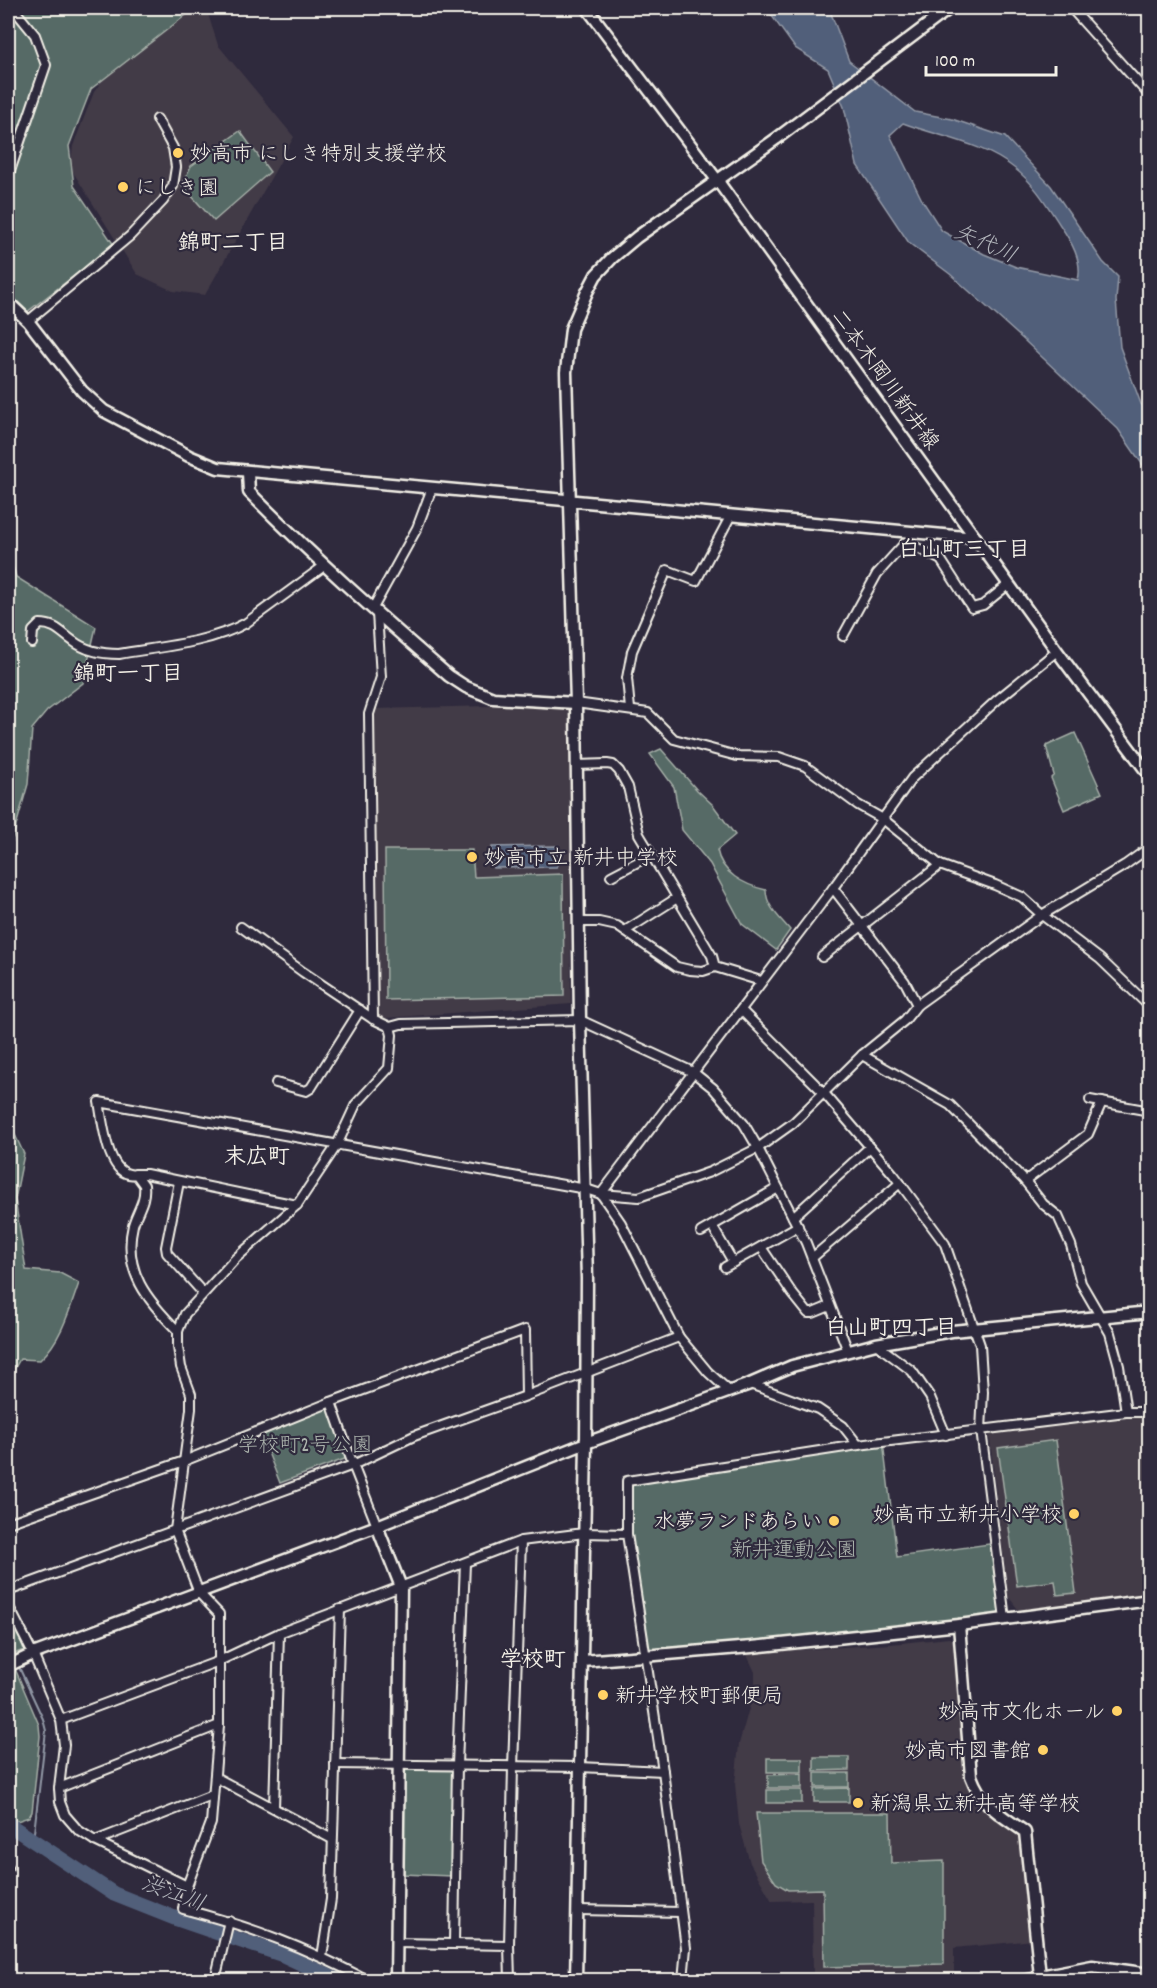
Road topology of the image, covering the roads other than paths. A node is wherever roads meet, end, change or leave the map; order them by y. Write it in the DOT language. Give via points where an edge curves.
graph roads {
  1 [pos="13,8"];
  2 [pos="587,8"];
  3 [pos="950,8"];
  4 [pos="1071,8"];
  5 [pos="1149,96"];
  6 [pos="158,119"];
  7 [pos="8,177"];
  8 [pos="717,180"];
  9 [pos="8,302"];
  10 [pos="28,321"];
  11 [pos="248,472"];
  12 [pos="432,488"];
  13 [pos="568,501"];
  14 [pos="731,515"];
  15 [pos="906,537"];
  16 [pos="976,538"];
  17 [pos="324,566"];
  18 [pos="1009,584"];
  19 [pos="375,611"];
  20 [pos="843,636"];
  21 [pos="32,643"];
  22 [pos="1057,651"];
  23 [pos="576,703"];
  24 [pos="630,709"];
  25 [pos="576,765"];
  26 [pos="1149,776"];
  27 [pos="883,819"];
  28 [pos="1149,847"];
  29 [pos="651,855"];
  30 [pos="940,865"];
  31 [pos="611,876"];
  32 [pos="832,888"];
  33 [pos="677,898"];
  34 [pos="1042,915"];
  35 [pos="579,922"];
  36 [pos="861,926"];
  37 [pos="241,927"];
  38 [pos="624,931"];
  39 [pos="822,957"];
  40 [pos="715,967"];
  41 [pos="761,981"];
  42 [pos="917,1005"];
  43 [pos="1149,1007"];
  44 [pos="741,1010"];
  45 [pos="360,1011"];
  46 [pos="373,1019"];
  47 [pos="580,1020"];
  48 [pos="390,1027"];
  49 [pos="862,1055"];
  50 [pos="693,1072"];
  51 [pos="276,1083"];
  52 [pos="824,1093"];
  53 [pos="1090,1101"];
  54 [pos="1102,1102"];
  55 [pos="1149,1111"];
  56 [pos="337,1145"];
  57 [pos="870,1147"];
  58 [pos="758,1148"];
  59 [pos="136,1174"];
  60 [pos="1025,1181"];
  61 [pos="179,1182"];
  62 [pos="900,1183"];
  63 [pos="778,1188"];
  64 [pos="586,1189"];
  65 [pos="601,1194"];
  66 [pos="297,1205"];
  67 [pos="793,1217"];
  68 [pos="712,1226"];
  69 [pos="798,1226"];
  70 [pos="701,1232"];
  71 [pos="761,1247"];
  72 [pos="812,1258"];
  73 [pos="733,1262"];
  74 [pos="725,1267"];
  75 [pos="203,1293"];
  76 [pos="830,1306"];
  77 [pos="1149,1312"];
  78 [pos="1099,1316"];
  79 [pos="975,1329"];
  80 [pos="178,1331"];
  81 [pos="679,1337"];
  82 [pos="876,1344"];
  83 [pos="848,1351"];
  84 [pos="585,1373"];
  85 [pos="750,1384"];
  86 [pos="729,1391"];
  87 [pos="526,1396"];
  88 [pos="331,1402"];
  89 [pos="1126,1412"];
  90 [pos="1149,1412"];
  91 [pos="981,1430"];
  92 [pos="946,1436"];
  93 [pos="586,1443"];
  94 [pos="858,1445"];
  95 [pos="184,1461"];
  96 [pos="353,1465"];
  97 [pos="8,1523"];
  98 [pos="377,1526"];
  99 [pos="176,1530"];
  100 [pos="584,1533"];
  101 [pos="627,1534"];
  102 [pos="521,1541"];
  103 [pos="465,1563"];
  104 [pos="401,1587"];
  105 [pos="8,1591"];
  106 [pos="199,1593"];
  107 [pos="1149,1600"];
  108 [pos="8,1605"];
  109 [pos="340,1609"];
  110 [pos="1005,1619"];
  111 [pos="959,1626"];
  112 [pos="279,1633"];
  113 [pos="644,1655"];
  114 [pos="29,1656"];
  115 [pos="219,1661"];
  116 [pos="583,1661"];
  117 [pos="8,1666"];
  118 [pos="61,1720"];
  119 [pos="219,1725"];
  120 [pos="335,1764"];
  121 [pos="398,1764"];
  122 [pos="457,1765"];
  123 [pos="513,1767"];
  124 [pos="580,1767"];
  125 [pos="663,1771"];
  126 [pos="215,1777"];
  127 [pos="59,1788"];
  128 [pos="212,1795"];
  129 [pos="274,1808"];
  130 [pos="332,1839"];
  131 [pos="95,1840"];
  132 [pos="186,1886"];
  133 [pos="578,1910"];
  134 [pos="681,1912"];
  135 [pos="228,1923"];
  136 [pos="396,1943"];
  137 [pos="454,1944"];
  138 [pos="509,1945"];
  139 [pos="322,1957"];
  140 [pos="1149,1974"];
  141 [pos="1041,1978"];
  142 [pos="215,1980"];
  143 [pos="367,1980"];
  144 [pos="396,1980"];
  145 [pos="510,1980"];
  146 [pos="576,1980"];
  147 [pos="683,1980"];
  148 [pos="1021,1980"];
  1 -- 7 [label="street" via="35,35 46,65"];
  2 -- 8 [label="street, 二本木岡川新井線"];
  3 -- 8 [label="street"];
  4 -- 5 [label="street"];
  6 -- 10 [label="street" via="173,148 173,186 130,237"];
  8 -- 13 [label="street" via="622,249 596,275 587,292 571,329 567,350"];
  8 -- 16 [label="street, 二本木岡川新井線"];
  9 -- 10 [label="street"];
  10 -- 11 [label="street" via="82,391 104,411 189,456 218,468"];
  11 -- 12 [label="street"];
  11 -- 17 [label="street" via="249,492"];
  12 -- 13 [label="street"];
  12 -- 19 [label="street" via="417,528"];
  13 -- 14 [label="street"];
  13 -- 23 [label="street"];
  14 -- 15 [label="street"];
  14 -- 24 [label="street" via="696,581 667,570 632,651 627,678"];
  15 -- 16 [label="street"];
  15 -- 18 [label="street" via="941,560 972,608 983,605"];
  15 -- 20 [label="street" via="877,574"];
  16 -- 18 [label="street, 二本木岡川新井線"];
  17 -- 19 [label="street"];
  17 -- 21 [label="street" via="246,624 216,635 104,654 74,643 50,624 40,624 33,631"];
  18 -- 22 [label="street, 二本木岡川新井線"];
  19 -- 23 [label="street" via="466,687 492,698"];
  19 -- 46 [label="street" via="381,677 369,714"];
  22 -- 26 [label="street, 二本木岡川新井線"];
  22 -- 27 [label="street" via="912,778"];
  23 -- 24 [label="street"];
  23 -- 25 [label="street"];
  24 -- 27 [label="street" via="648,712 674,739 737,756 779,757 805,766"];
  25 -- 29 [label="street" via="607,764 619,771 628,787 639,834"];
  25 -- 35 [label="street"];
  27 -- 30 [label="street"];
  27 -- 32 [label="street"];
  28 -- 34 [label="street"];
  29 -- 31 [label="street"];
  29 -- 33 [label="street"];
  30 -- 34 [label="street" via="1022,897"];
  30 -- 36 [label="street"];
  32 -- 36 [label="street"];
  32 -- 41 [label="street"];
  33 -- 38 [label="street"];
  33 -- 40 [label="street"];
  34 -- 42 [label="street"];
  34 -- 43 [label="street" via="1100,959"];
  35 -- 38 [label="street" via="599,922"];
  35 -- 47 [label="street"];
  36 -- 39 [label="street"];
  36 -- 42 [label="street" via="905,982"];
  37 -- 45 [label="street"];
  38 -- 40 [label="street" via="677,967 703,971"];
  40 -- 41 [label="street"];
  41 -- 44 [label="street"];
  42 -- 49 [label="street" via="905,1020"];
  44 -- 50 [label="street"];
  44 -- 52 [label="street"];
  45 -- 46 [label="street"];
  45 -- 51 [label="street" via="311,1088"];
  46 -- 48 [label="street"];
  47 -- 48 [label="street"];
  47 -- 50 [label="street"];
  47 -- 64 [label="street"];
  48 -- 56 [label="street" via="389,1068 356,1104"];
  49 -- 52 [label="street"];
  49 -- 60 [label="street" via="950,1105"];
  50 -- 58 [label="street" via="713,1088 744,1124"];
  50 -- 65 [label="street"];
  52 -- 57 [label="street"];
  52 -- 58 [label="street" via="793,1123"];
  53 -- 54 [label="street"];
  54 -- 55 [label="street"];
  54 -- 60 [label="street" via="1088,1134"];
  56 -- 59 [label="street" via="99,1102 109,1152 120,1171"];
  56 -- 64 [label="street"];
  56 -- 66 [label="street"];
  57 -- 62 [label="street"];
  57 -- 67 [label="street"];
  58 -- 63 [label="street"];
  58 -- 65 [label="street" via="710,1172 639,1197"];
  59 -- 61 [label="street"];
  59 -- 80 [label="street" via="145,1192 133,1226 132,1267 156,1309"];
  60 -- 78 [label="street" via="1058,1216 1081,1283"];
  61 -- 66 [label="street"];
  61 -- 75 [label="street" via="167,1253"];
  62 -- 72 [label="street"];
  62 -- 79 [label="street" via="945,1244"];
  63 -- 67 [label="street"];
  63 -- 68 [label="street"];
  64 -- 65 [label="street"];
  64 -- 84 [label="street"];
  65 -- 81 [label="street" via="621,1223"];
  66 -- 75 [label="street"];
  67 -- 69 [label="street"];
  68 -- 70 [label="street"];
  68 -- 73 [label="street"];
  69 -- 71 [label="street"];
  69 -- 72 [label="street"];
  71 -- 73 [label="street"];
  71 -- 76 [label="street" via="808,1313"];
  72 -- 76 [label="street"];
  73 -- 74 [label="street"];
  75 -- 80 [label="street" via="185,1314"];
  76 -- 83 [label="street"];
  77 -- 78 [label="street"];
  78 -- 79 [label="street"];
  78 -- 89 [label="street" via="1110,1333"];
  79 -- 82 [label="street"];
  79 -- 91 [label="street" via="980,1345"];
  80 -- 95 [label="street" via="181,1367 191,1401"];
  81 -- 84 [label="street"];
  81 -- 86 [label="street"];
  82 -- 83 [label="street"];
  82 -- 92 [label="street" via="912,1371 930,1397"];
  83 -- 85 [label="street" via="792,1366"];
  84 -- 87 [label="street"];
  84 -- 93 [label="street"];
  85 -- 86 [label="street"];
  85 -- 94 [label="street" via="818,1409 843,1426"];
  86 -- 93 [label="street"];
  87 -- 88 [label="street" via="525,1330"];
  87 -- 96 [label="street" via="414,1436"];
  88 -- 95 [label="street"];
  88 -- 96 [label="street"];
  89 -- 90 [label="street"];
  89 -- 91 [label="street"];
  91 -- 92 [label="street"];
  91 -- 110 [label="street"];
  92 -- 94 [label="street"];
  93 -- 98 [label="street"];
  93 -- 100 [label="street"];
  94 -- 101 [label="street" via="627,1481"];
  95 -- 97 [label="street"];
  95 -- 99 [label="street"];
  96 -- 98 [label="street"];
  96 -- 99 [label="street"];
  98 -- 104 [label="street"];
  98 -- 106 [label="street"];
  99 -- 105 [label="street"];
  99 -- 106 [label="street"];
  100 -- 101 [label="street"];
  100 -- 102 [label="street"];
  100 -- 116 [label="street"];
  101 -- 113 [label="street"];
  102 -- 103 [label="street"];
  102 -- 123 [label="street"];
  103 -- 104 [label="street"];
  103 -- 122 [label="street"];
  104 -- 109 [label="street"];
  104 -- 121 [label="street"];
  106 -- 114 [label="street"];
  106 -- 115 [label="street" via="219,1614"];
  107 -- 110 [label="street"];
  108 -- 114 [label="street"];
  109 -- 112 [label="street"];
  109 -- 120 [label="street"];
  110 -- 111 [label="street"];
  111 -- 113 [label="street"];
  111 -- 141 [label="street" via="971,1776 977,1793 990,1807 1025,1832"];
  112 -- 115 [label="street"];
  112 -- 129 [label="street"];
  113 -- 116 [label="street"];
  113 -- 125 [label="street"];
  114 -- 117 [label="street"];
  114 -- 118 [label="street"];
  115 -- 118 [label="street"];
  115 -- 119 [label="street"];
  116 -- 124 [label="street"];
  118 -- 127 [label="street" via="64,1745"];
  119 -- 126 [label="street"];
  119 -- 127 [label="street"];
  120 -- 121 [label="street"];
  120 -- 130 [label="street"];
  121 -- 122 [label="street"];
  121 -- 136 [label="street"];
  122 -- 123 [label="street"];
  122 -- 137 [label="street"];
  123 -- 124 [label="street"];
  123 -- 138 [label="street"];
  124 -- 125 [label="street"];
  124 -- 133 [label="street"];
  125 -- 134 [label="street"];
  126 -- 128 [label="street"];
  126 -- 129 [label="street"];
  127 -- 131 [label="street" via="65,1815 78,1830"];
  128 -- 131 [label="street"];
  128 -- 132 [label="street" via="211,1823"];
  129 -- 130 [label="street"];
  130 -- 139 [label="street" via="331,1899"];
  131 -- 132 [label="street"];
  132 -- 135 [label="street" via="183,1909"];
  133 -- 134 [label="street"];
  133 -- 146 [label="street"];
  134 -- 147 [label="street" via="686,1948"];
  135 -- 139 [label="street" via="267,1933"];
  135 -- 142 [label="street"];
  136 -- 137 [label="street"];
  136 -- 144 [label="street"];
  137 -- 138 [label="street"];
  138 -- 145 [label="street"];
  139 -- 143 [label="street"];
  140 -- 141 [label="street" via="1092,1966"];
  141 -- 148 [label="street"];
}
